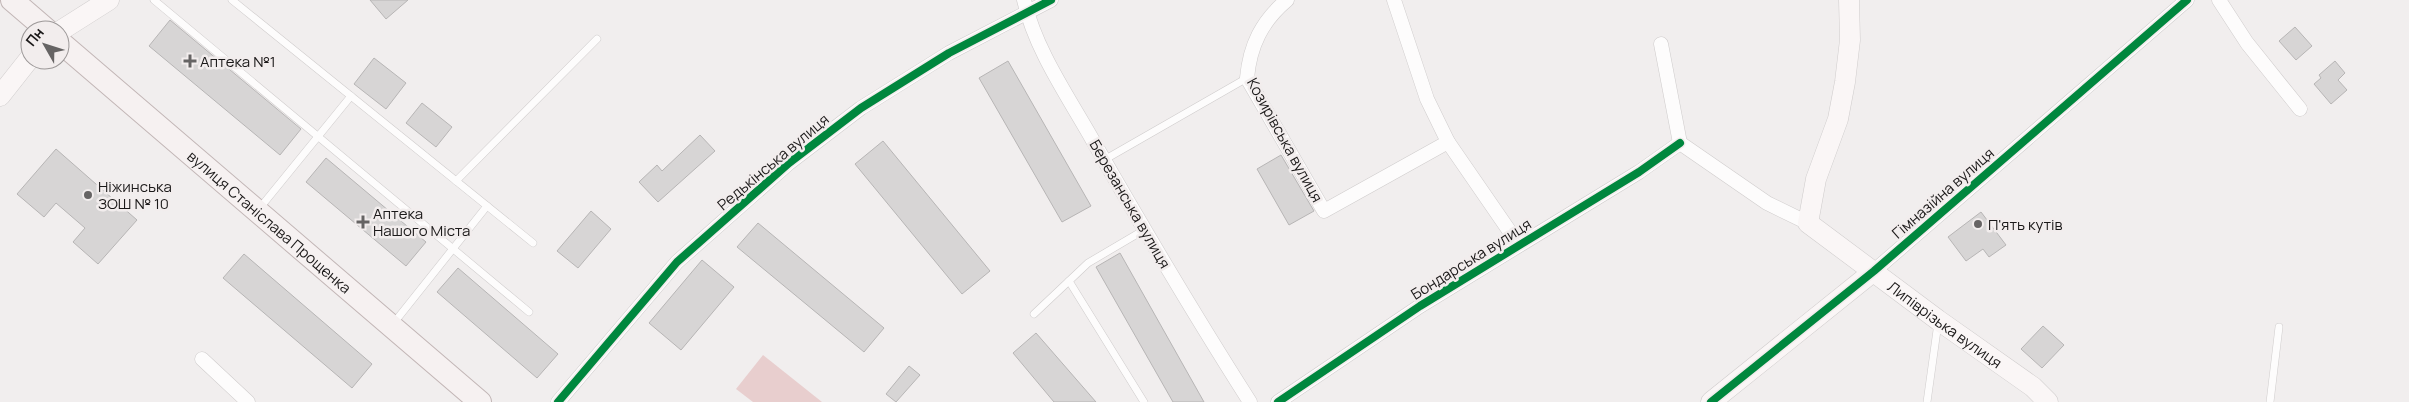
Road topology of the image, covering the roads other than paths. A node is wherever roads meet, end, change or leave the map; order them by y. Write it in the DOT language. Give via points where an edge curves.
graph roads {
  1 [pos="12,0"];
  2 [pos="109,0"];
  3 [pos="154,0"];
  4 [pos="232,0"];
  5 [pos="1024,0"];
  6 [pos="1052,0"];
  7 [pos="1287,0"];
  8 [pos="1394,0"];
  9 [pos="1849,0"];
  10 [pos="2187,0"];
  11 [pos="2219,0"];
  12 [pos="1027,14"];
  13 [pos="35,20"];
  14 [pos="70,25"];
  15 [pos="597,39"];
  16 [pos="1661,44"];
  17 [pos="70,51"];
  18 [pos="21,70"];
  19 [pos="1247,78"];
  20 [pos="0,96"];
  21 [pos="351,96"];
  22 [pos="2300,109"];
  23 [pos="318,137"];
  24 [pos="1448,142"];
  25 [pos="1680,143"];
  26 [pos="1104,160"];
  27 [pos="456,181"];
  28 [pos="487,206"];
  29 [pos="257,211"];
  30 [pos="1808,222"];
  31 [pos="1144,230"];
  32 [pos="533,243"];
  33 [pos="1519,245"];
  34 [pos="453,249"];
  35 [pos="1874,271"];
  36 [pos="1069,281"];
  37 [pos="529,312"];
  38 [pos="1034,314"];
  39 [pos="1938,320"];
  40 [pos="391,326"];
  41 [pos="2279,327"];
  42 [pos="202,358"];
  43 [pos="248,402"];
  44 [pos="480,402"];
  45 [pos="558,402"];
  46 [pos="1144,402"];
  47 [pos="1250,402"];
  48 [pos="1278,402"];
  49 [pos="1712,402"];
  50 [pos="1927,402"];
  51 [pos="2048,402"];
  52 [pos="2270,402"];
  1 -- 13 [label="main road"];
  2 -- 14 [label="street"];
  3 -- 23 [label="lane"];
  4 -- 21 [label="lane"];
  5 -- 12 [label="street, Березанська вулиця"];
  6 -- 12 [label="street, Редькінська вулиця"];
  7 -- 19 [label="street, Козирівська вулиця" via="1273,11 1258,31"];
  8 -- 24 [label="street" via="1427,99"];
  9 -- 30 [label="street" via="1846,82 1838,119 1816,179"];
  10 -- 35 [label="street, Гімназійна вулиця"];
  11 -- 22 [label="street" via="2246,43"];
  12 -- 26 [label="street, Березанська вулиця" via="1042,48"];
  12 -- 45 [label="street, Редькінська вулиця" via="949,53 861,108 790,163 677,262"];
  15 -- 27 [label="lane"];
  16 -- 25 [label="street"];
  17 -- 29 [label="main road, вулиця Станіслава Прощенка"];
  18 -- 20 [label="street"];
  19 -- 24 [label="street, Козирівська вулиця" via="1324,211"];
  19 -- 26 [label="lane"];
  21 -- 23 [label="lane"];
  21 -- 27 [label="lane"];
  23 -- 29 [label="lane"];
  23 -- 34 [label="lane"];
  24 -- 33 [label="street"];
  25 -- 30 [label="street" via="1767,203"];
  25 -- 33 [label="street, Бондарська вулиця" via="1639,172"];
  26 -- 31 [label="street, Березанська вулиця"];
  27 -- 28 [label="lane"];
  28 -- 32 [label="lane"];
  28 -- 34 [label="lane"];
  29 -- 40 [label="main road, вулиця Станіслава Прощенка"];
  30 -- 35 [label="street, Липіврізька вулиця"];
  31 -- 36 [label="lane" via="1088,263"];
  31 -- 47 [label="street, Березанська вулиця"];
  33 -- 48 [label="street, Бондарська вулиця" via="1420,306"];
  34 -- 37 [label="lane"];
  34 -- 40 [label="lane"];
  35 -- 39 [label="street, Липіврізька вулиця"];
  35 -- 49 [label="street, Гімназійна вулиця"];
  36 -- 38 [label="lane"];
  36 -- 46 [label="lane"];
  39 -- 50 [label="lane"];
  39 -- 51 [label="street, Липіврізька вулиця"];
  40 -- 44 [label="main road, вулиця Станіслава Прощенка"];
  41 -- 52 [label="lane"];
  42 -- 43 [label="street"];
}
